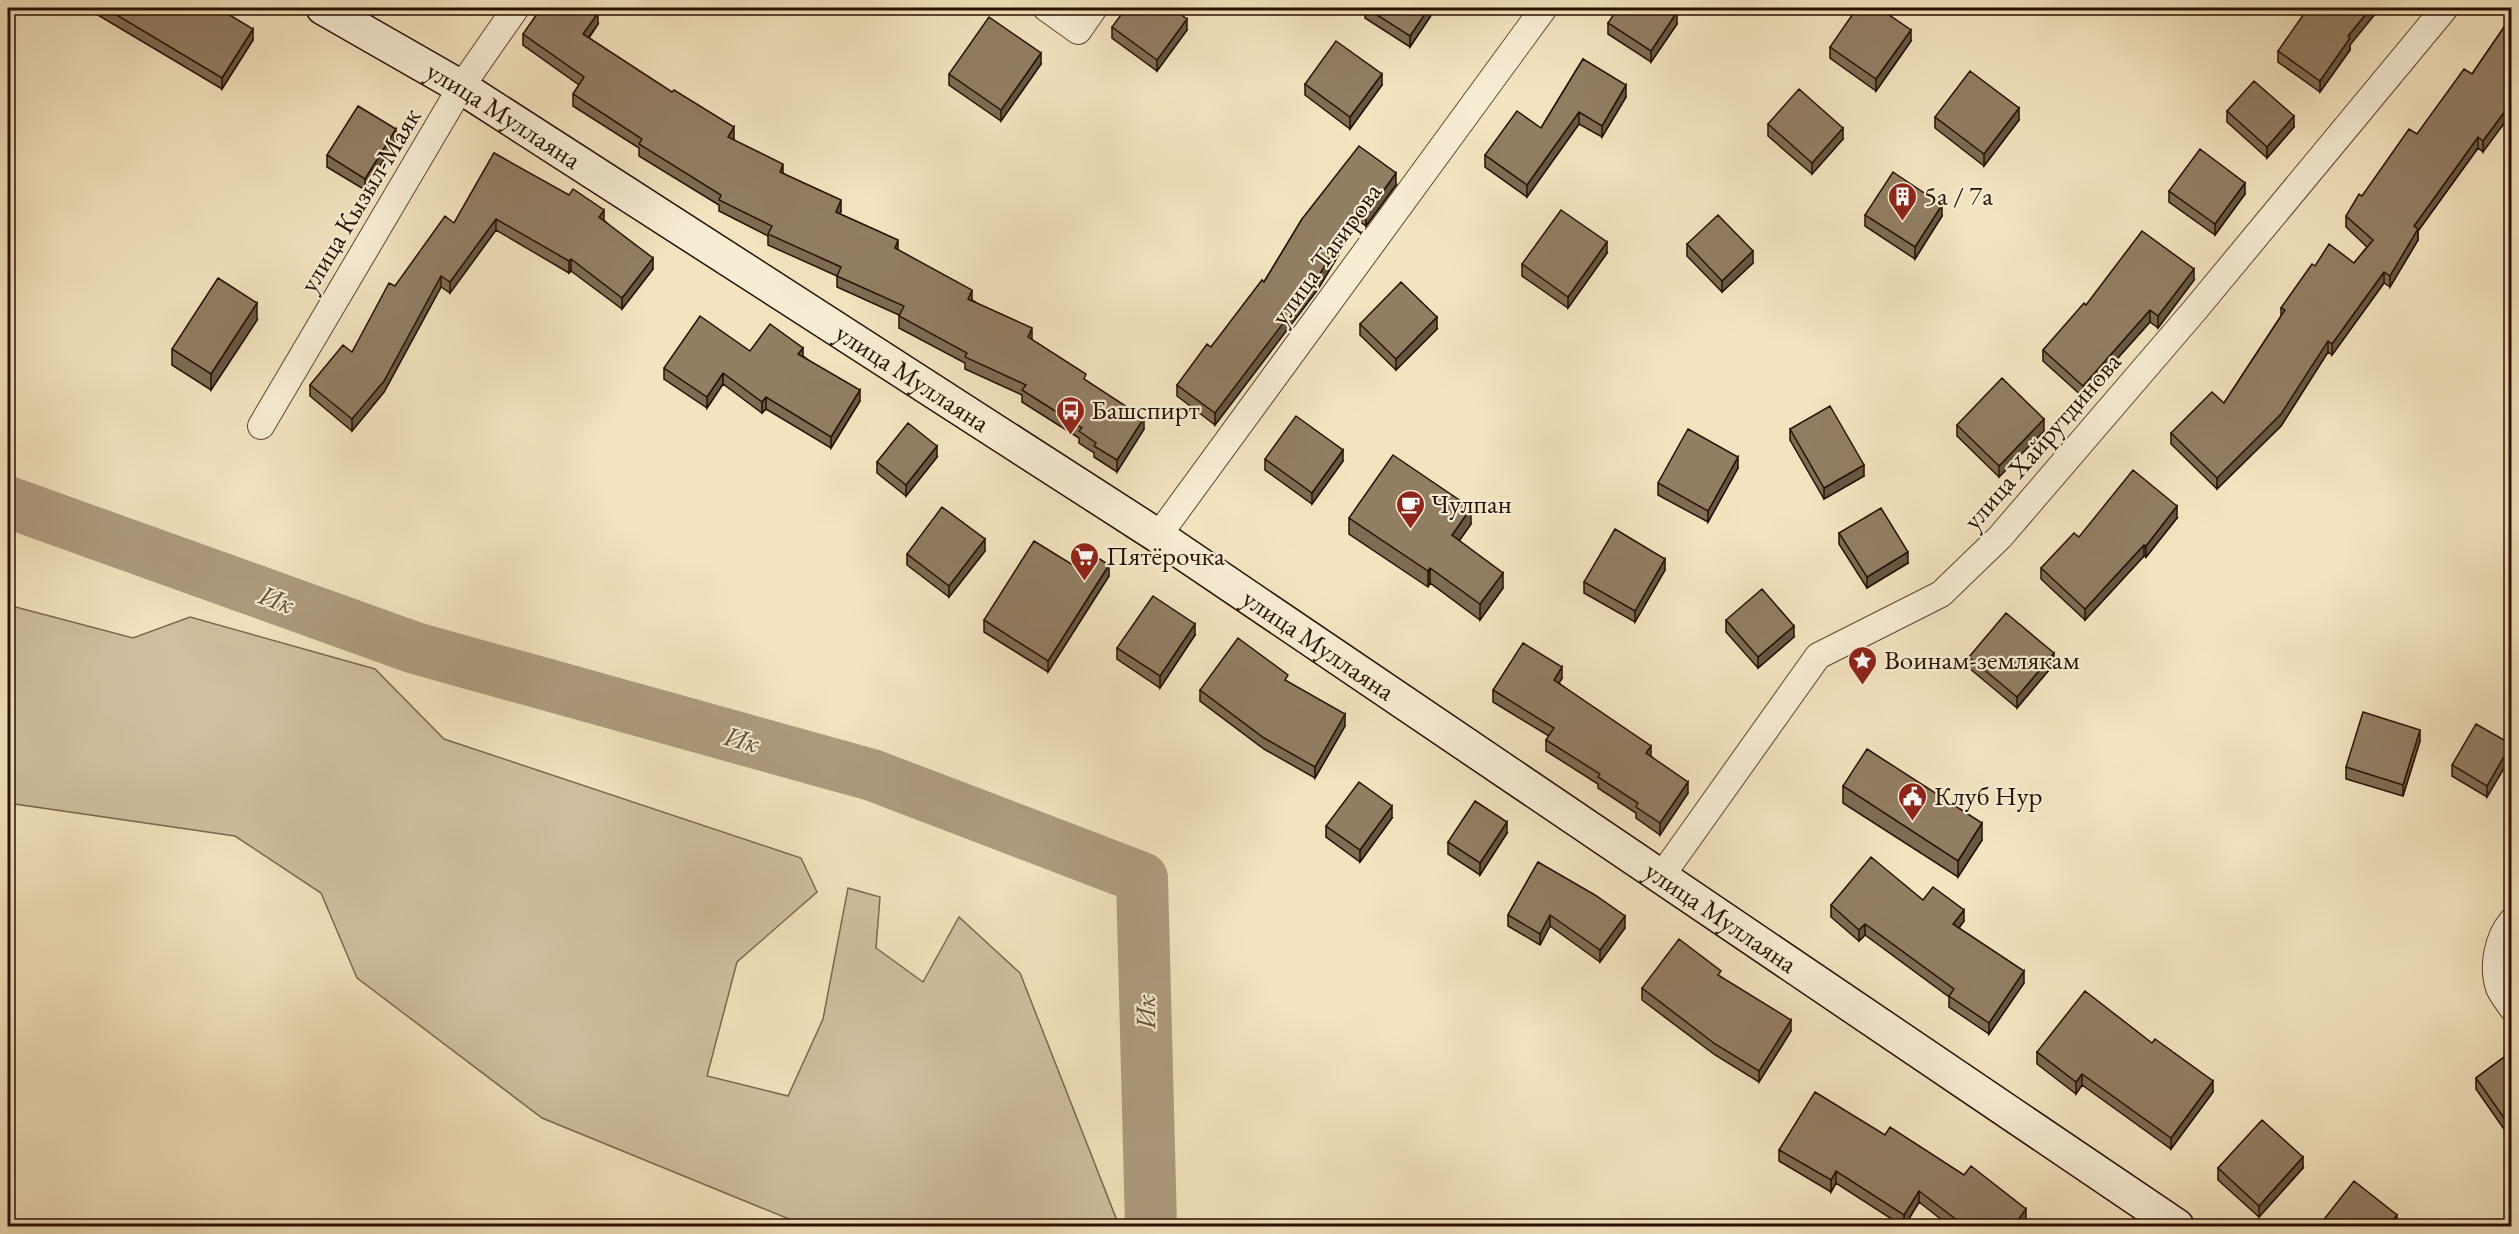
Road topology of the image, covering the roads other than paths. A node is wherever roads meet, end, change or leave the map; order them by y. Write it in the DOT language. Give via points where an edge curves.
graph roads {
  1 [pos="323,8"];
  2 [pos="516,8"];
  3 [pos="1046,8"];
  4 [pos="1095,8"];
  5 [pos="1544,8"];
  6 [pos="2445,8"];
  7 [pos="461,87"];
  8 [pos="261,426"];
  9 [pos="1158,536"];
  10 [pos="1660,878"];
  11 [pos="2511,921"];
  12 [pos="2511,1008"];
  13 [pos="2177,1227"];
  1 -- 7 [label="main road, улица Муллаяна"];
  2 -- 7 [label="street, улица Кызыл-Маяк"];
  3 -- 4 [label="street" via="1078,31"];
  5 -- 9 [label="street, улица Тагирова"];
  6 -- 10 [label="street, улица Хайрутдинова" via="2000,537 1941,594 1818,656"];
  7 -- 8 [label="street, улица Кызыл-Маяк"];
  7 -- 9 [label="main road, улица Муллаяна"];
  9 -- 10 [label="main road, улица Муллаяна"];
  10 -- 13 [label="main road, улица Муллаяна"];
  11 -- 12 [label="street" via="2503,931 2496,960 2499,988"];
}
